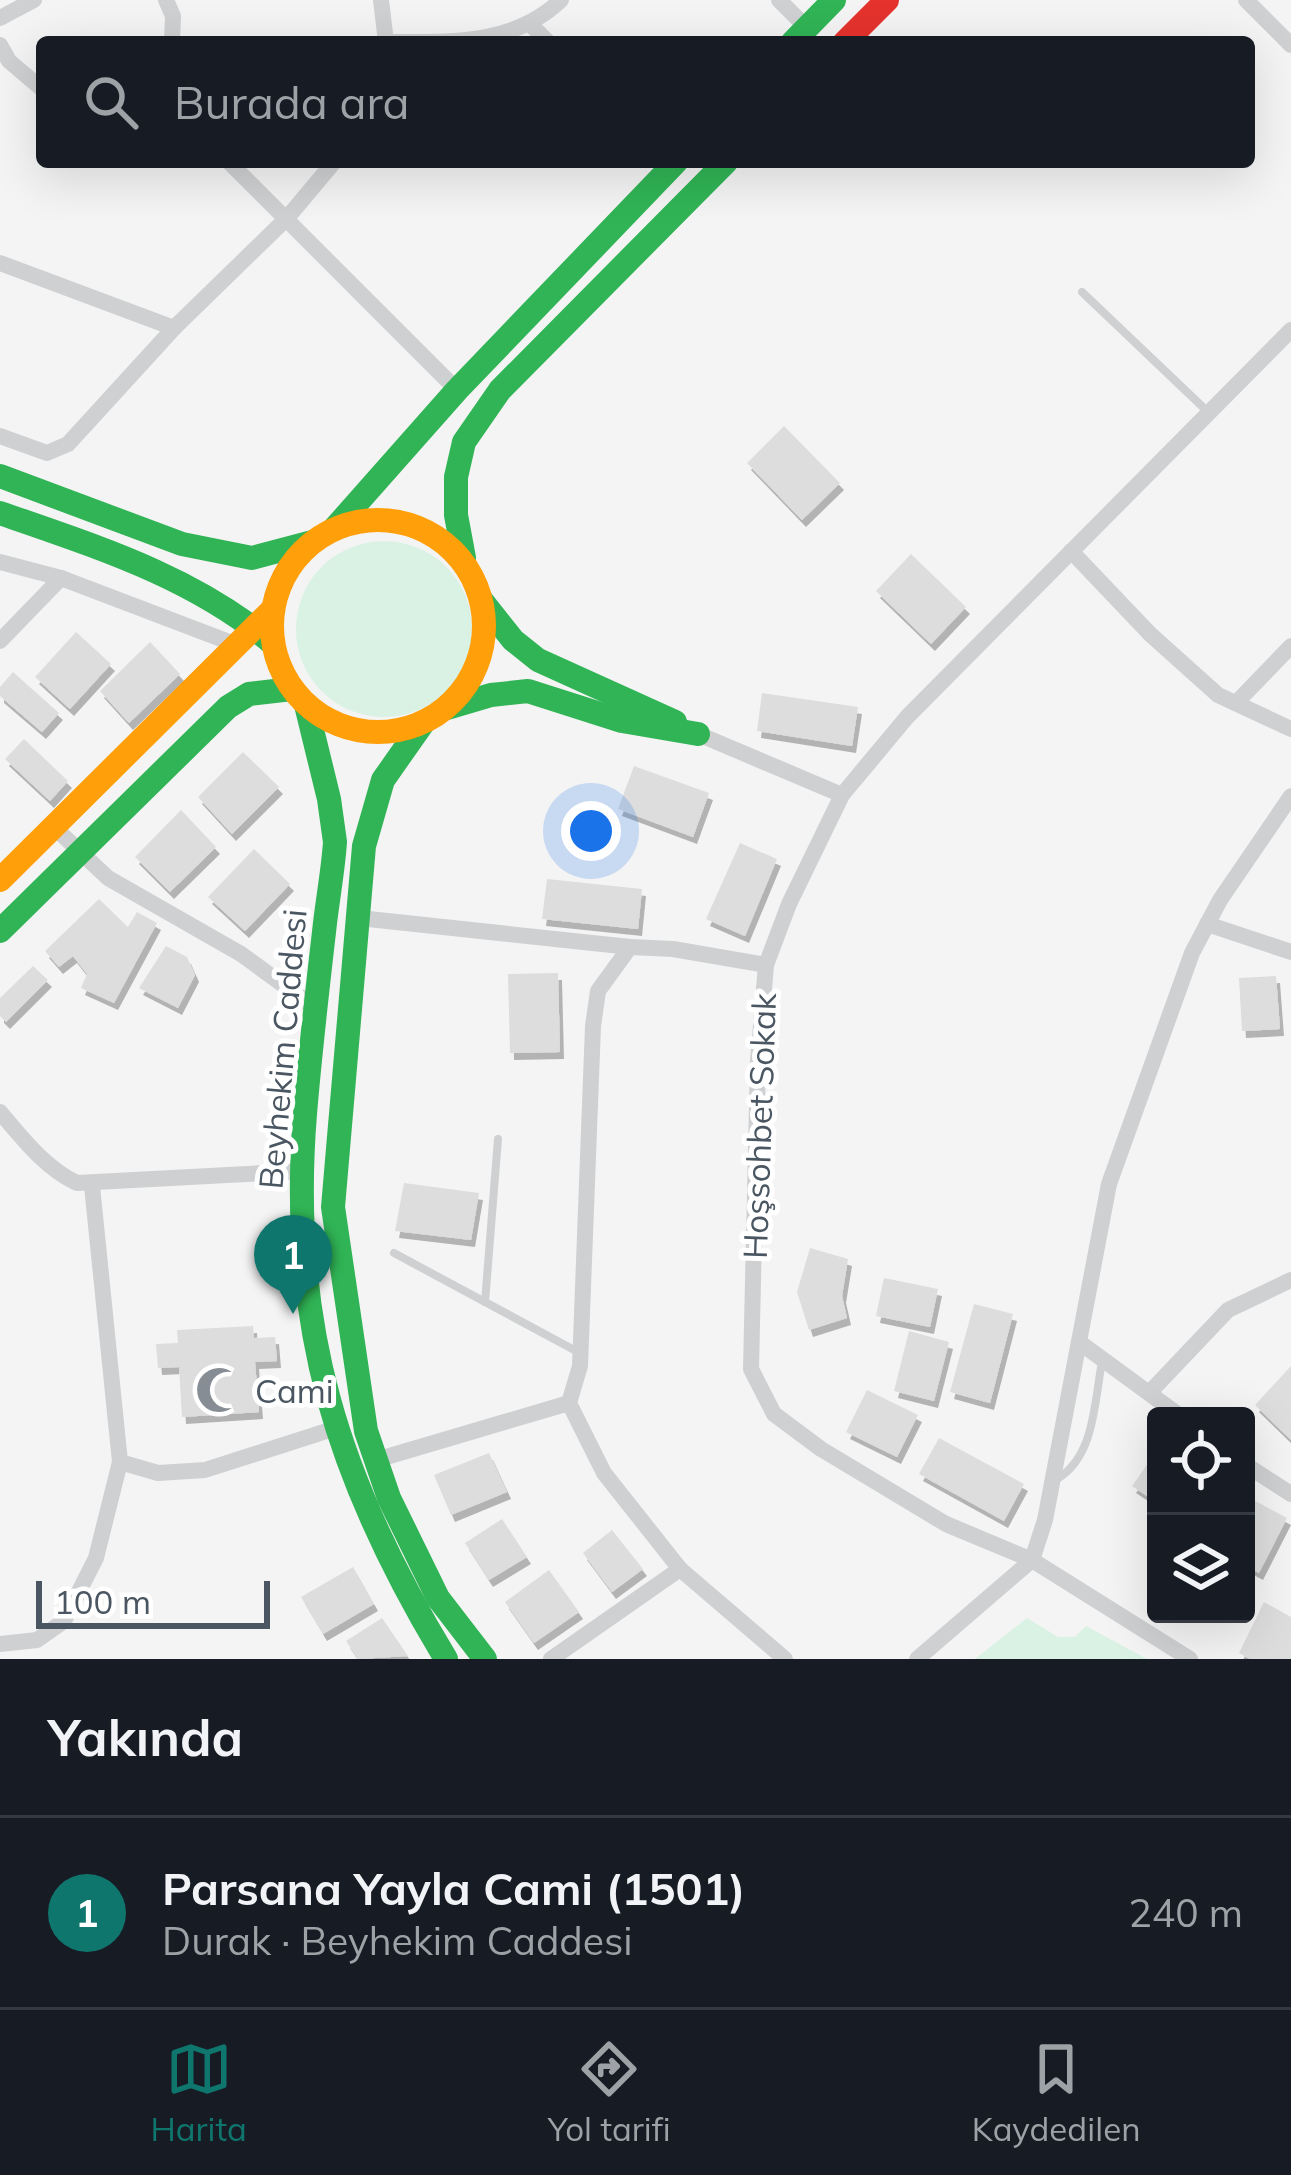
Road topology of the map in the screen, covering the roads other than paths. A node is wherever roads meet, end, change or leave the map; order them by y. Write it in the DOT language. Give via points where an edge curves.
graph roads {
  1 [pos="34,0"];
  2 [pos="166,0"];
  3 [pos="381,0"];
  4 [pos="561,0"];
  5 [pos="778,0"];
  6 [pos="834,0"];
  7 [pos="886,0"];
  8 [pos="1246,0"];
  9 [pos="0,18"];
  10 [pos="531,25"];
  11 [pos="800,35"];
  12 [pos="172,36"];
  13 [pos="385,36"];
  14 [pos="490,36"];
  15 [pos="542,36"];
  16 [pos="851,36"];
  17 [pos="0,45"];
  18 [pos="1291,45"];
  19 [pos="36,84"];
  20 [pos="235,168"];
  21 [pos="329,168"];
  22 [pos="666,168"];
  23 [pos="720,168"];
  24 [pos="287,218"];
  25 [pos="0,263"];
  26 [pos="1082,292"];
  27 [pos="175,328"];
  28 [pos="1291,330"];
  29 [pos="457,390"];
  30 [pos="1209,412"];
  31 [pos="0,436"];
  32 [pos="0,476"];
  33 [pos="0,513"];
  34 [pos="322,536"];
  35 [pos="1071,551"];
  36 [pos="464,557"];
  37 [pos="0,562"];
  38 [pos="62,578"];
  39 [pos="482,601"];
  40 [pos="259,631"];
  41 [pos="0,641"];
  42 [pos="1291,646"];
  43 [pos="186,695"];
  44 [pos="299,697"];
  45 [pos="1236,703"];
  46 [pos="447,708"];
  47 [pos="211,722"];
  48 [pos="424,723"];
  49 [pos="1291,729"];
  50 [pos="698,734"];
  51 [pos="842,795"];
  52 [pos="1291,796"];
  53 [pos="54,826"];
  54 [pos="78,853"];
  55 [pos="0,880"];
  56 [pos="359,918"];
  57 [pos="1208,924"];
  58 [pos="0,931"];
  59 [pos="631,946"];
  60 [pos="1291,952"];
  61 [pos="766,965"];
  62 [pos="314,1008"];
  63 [pos="0,1112"];
  64 [pos="498,1139"];
  65 [pos="302,1171"];
  66 [pos="92,1186"];
  67 [pos="394,1253"];
  68 [pos="1291,1280"];
  69 [pos="485,1302"];
  70 [pos="1079,1342"];
  71 [pos="580,1353"];
  72 [pos="1102,1363"];
  73 [pos="1151,1391"];
  74 [pos="569,1403"];
  75 [pos="1170,1407"];
  76 [pos="333,1429"];
  77 [pos="376,1460"];
  78 [pos="120,1462"];
  79 [pos="1255,1471"];
  80 [pos="1052,1481"];
  81 [pos="1291,1494"];
  82 [pos="1032,1560"];
  83 [pos="680,1569"];
  84 [pos="0,1644"];
  85 [pos="446,1659"];
  86 [pos="485,1659"];
  87 [pos="551,1659"];
  88 [pos="785,1659"];
  89 [pos="917,1659"];
  90 [pos="1190,1659"];
  1 -- 9 [label="street"];
  2 -- 12 [label="street"];
  3 -- 13 [label="street"];
  4 -- 10 [label="street"];
  5 -- 11 [label="street"];
  6 -- 11 [label="main road"];
  7 -- 16 [label="main road"];
  8 -- 18 [label="street"];
  10 -- 14 [label="street"];
  10 -- 15 [label="street"];
  17 -- 19 [label="street"];
  20 -- 24 [label="street"];
  21 -- 24 [label="street"];
  22 -- 29 [label="main road"];
  23 -- 36 [label="main road" via="500,390 464,442 456,496"];
  24 -- 27 [label="street"];
  24 -- 29 [label="street"];
  25 -- 27 [label="street"];
  26 -- 30 [label="lane"];
  27 -- 31 [label="street" via="68,444 47,453"];
  28 -- 30 [label="street, Hoşsohbet Sokak"];
  29 -- 34 [label="main road"];
  30 -- 35 [label="street, Hoşsohbet Sokak"];
  32 -- 34 [label="main road" via="182,544 252,558"];
  33 -- 40 [label="main road" via="191,584"];
  34 -- 36 [label="main road" via="363,521 394,521"];
  34 -- 40 [label="main road" via="286,572"];
  35 -- 45 [label="street" via="1150,634"];
  35 -- 51 [label="street, Hoşsohbet Sokak"];
  36 -- 39 [label="main road"];
  37 -- 38 [label="street"];
  38 -- 40 [label="street"];
  38 -- 41 [label="street"];
  39 -- 46 [label="main road" via="479,663"];
  39 -- 50 [label="main road" via="538,660"];
  40 -- 43 [label="main road"];
  40 -- 44 [label="main road"];
  42 -- 45 [label="street"];
  43 -- 47 [label="main road" via="204,697"];
  43 -- 53 [label="main road"];
  44 -- 47 [label="main road" via="249,694"];
  44 -- 48 [label="main road" via="332,723 362,732"];
  44 -- 62 [label="main road, Beyhekim Caddesi" via="335,833"];
  45 -- 49 [label="street"];
  46 -- 48 [label="main road"];
  46 -- 50 [label="main road" via="528,691 622,721"];
  47 -- 54 [label="main road"];
  48 -- 56 [label="main road, Beyhekim Caddesi" via="392,757 377,790"];
  50 -- 51 [label="street"];
  51 -- 61 [label="street, Hoşsohbet Sokak"];
  52 -- 57 [label="street"];
  53 -- 54 [label="street"];
  53 -- 55 [label="main road"];
  54 -- 58 [label="main road"];
  54 -- 62 [label="street"];
  56 -- 59 [label="street"];
  56 -- 77 [label="main road, Beyhekim Caddesi" via="333,1207 352,1360"];
  57 -- 60 [label="street"];
  57 -- 70 [label="street" via="1109,1184"];
  59 -- 61 [label="street"];
  59 -- 71 [label="street" via="598,992 592,1026"];
  61 -- 82 [label="street, Hoşsohbet Sokak" via="751,1369 775,1414 821,1449 946,1524"];
  62 -- 65 [label="main road, Beyhekim Caddesi"];
  63 -- 66 [label="street" via="66,1178"];
  64 -- 69 [label="lane"];
  65 -- 66 [label="street"];
  65 -- 76 [label="main road, Beyhekim Caddesi" via="301,1249"];
  66 -- 78 [label="street"];
  67 -- 69 [label="lane"];
  68 -- 73 [label="street" via="1228,1310"];
  69 -- 71 [label="lane"];
  70 -- 72 [label="street"];
  70 -- 80 [label="street"];
  71 -- 74 [label="street"];
  72 -- 73 [label="street"];
  72 -- 80 [label="lane" via="1085,1451"];
  73 -- 75 [label="street"];
  74 -- 77 [label="street"];
  74 -- 83 [label="street" via="604,1473"];
  76 -- 78 [label="street" via="205,1470 158,1473"];
  76 -- 85 [label="main road, Beyhekim Caddesi" via="365,1518"];
  77 -- 86 [label="main road, Beyhekim Caddesi" via="438,1598"];
  78 -- 84 [label="street" via="95,1558 64,1621 37,1640"];
  79 -- 81 [label="street"];
  80 -- 82 [label="street"];
  82 -- 89 [label="street"];
  82 -- 90 [label="street, Hoşsohbet Sokak"];
  83 -- 87 [label="street"];
  83 -- 88 [label="street"];
}
